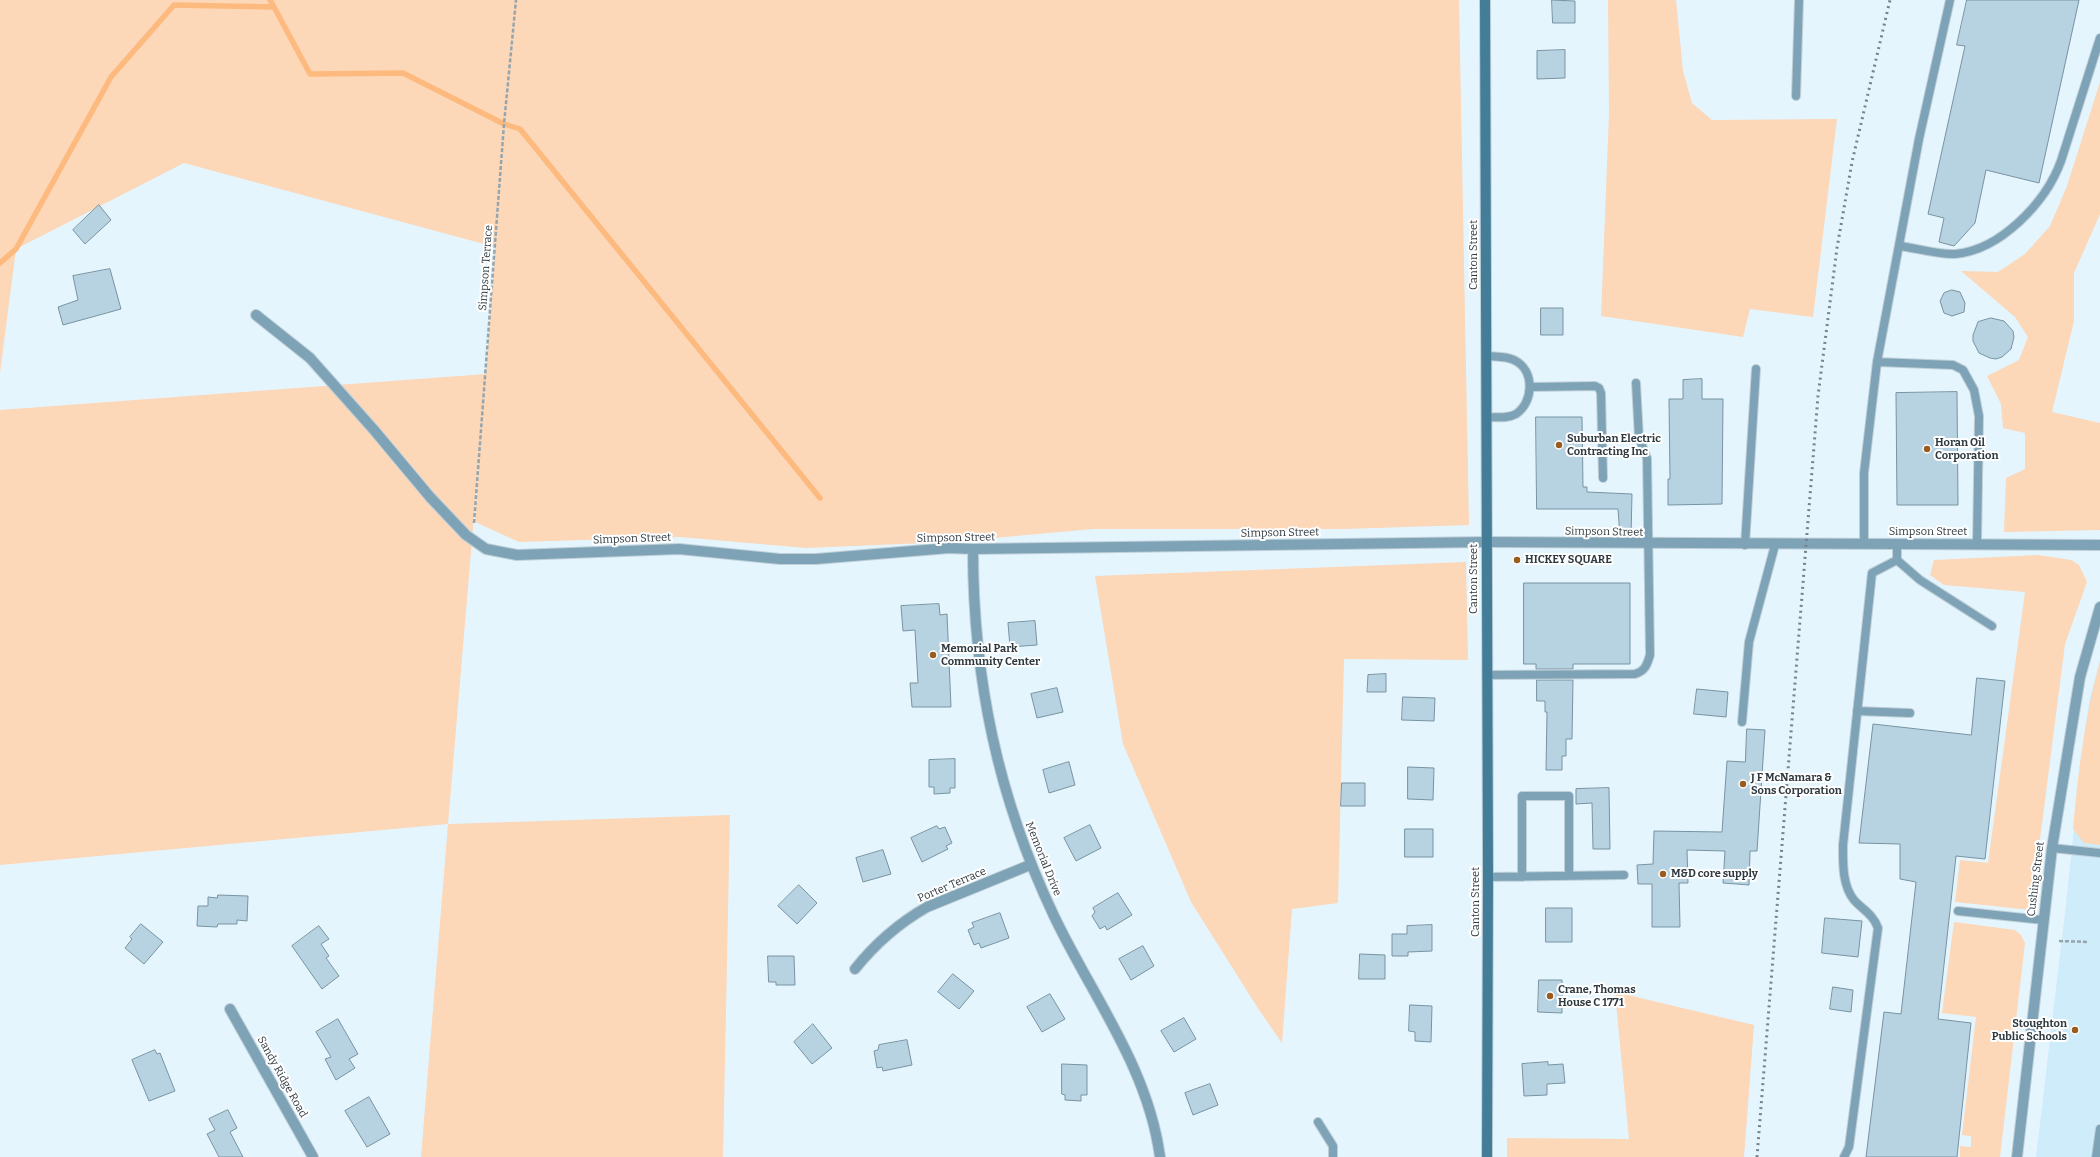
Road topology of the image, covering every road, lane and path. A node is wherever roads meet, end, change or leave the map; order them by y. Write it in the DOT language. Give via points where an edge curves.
graph roads {
  1 [pos="516,0"];
  2 [pos="1485,0"];
  3 [pos="1799,0"];
  4 [pos="1950,0"];
  5 [pos="2100,38"];
  6 [pos="1796,96"];
  7 [pos="1900,246"];
  8 [pos="256,315"];
  9 [pos="1487,356"];
  10 [pos="1877,362"];
  11 [pos="1756,369"];
  12 [pos="1636,383"];
  13 [pos="1531,386"];
  14 [pos="1486,417"];
  15 [pos="1603,478"];
  16 [pos="466,534"];
  17 [pos="1486,542"];
  18 [pos="1649,544"];
  19 [pos="1864,544"];
  20 [pos="1897,544"];
  21 [pos="1977,544"];
  22 [pos="1745,545"];
  23 [pos="1775,545"];
  24 [pos="2100,545"];
  25 [pos="974,550"];
  26 [pos="1896,560"];
  27 [pos="2100,607"];
  28 [pos="1992,626"];
  29 [pos="1487,675"];
  30 [pos="1857,711"];
  31 [pos="1910,713"];
  32 [pos="1742,722"];
  33 [pos="2052,848"];
  34 [pos="2100,853"];
  35 [pos="1030,865"];
  36 [pos="1624,875"];
  37 [pos="1569,876"];
  38 [pos="1488,877"];
  39 [pos="1522,877"];
  40 [pos="1958,911"];
  41 [pos="2043,920"];
  42 [pos="2059,941"];
  43 [pos="2089,942"];
  44 [pos="855,969"];
  45 [pos="230,1009"];
  46 [pos="1318,1122"];
  47 [pos="2100,1129"];
  48 [pos="313,1157"];
  49 [pos="1160,1157"];
  50 [pos="1333,1157"];
  51 [pos="1487,1157"];
  52 [pos="1844,1157"];
  53 [pos="2017,1157"];
  54 [pos="2096,1157"];
  1 -- 16 [label="path, Simpson Terrace" via="504,124 475,522"];
  2 -- 9 [label="main road, Canton Street"];
  3 -- 6 [label="lane"];
  4 -- 7 [label="lane" via="1919,139"];
  5 -- 7 [label="lane" via="2061,161 2043,196 2004,235 1973,250 1954,254"];
  7 -- 10 [label="lane"];
  8 -- 16 [label="street, Simpson Street" via="310,358 430,497"];
  9 -- 13 [label="lane" via="1515,360 1523,367"];
  9 -- 14 [label="main road, Canton Street"];
  10 -- 19 [label="lane" via="1864,473"];
  10 -- 21 [label="lane" via="1953,364 1963,370 1974,390 1979,416"];
  11 -- 22 [label="lane"];
  12 -- 18 [label="lane" via="1639,438 1647,458"];
  13 -- 14 [label="lane" via="1526,402 1516,414 1506,418"];
  13 -- 15 [label="lane" via="1599,388"];
  14 -- 17 [label="main road, Canton Street"];
  16 -- 25 [label="street, Simpson Street" via="486,549 517,555 679,549 816,559 942,548"];
  17 -- 18 [label="street, Simpson Street"];
  17 -- 25 [label="street, Simpson Street"];
  17 -- 29 [label="main road, Canton Street"];
  18 -- 22 [label="street, Simpson Street"];
  18 -- 29 [label="lane" via="1650,655 1642,672"];
  19 -- 20 [label="street, Simpson Street"];
  19 -- 23 [label="street, Simpson Street"];
  20 -- 21 [label="street, Simpson Street"];
  20 -- 26 [label="lane"];
  21 -- 24 [label="street, Simpson Street"];
  22 -- 23 [label="street, Simpson Street"];
  23 -- 32 [label="lane" via="1749,642"];
  25 -- 35 [label="street, Memorial Drive" via="979,661 987,712 1005,788"];
  26 -- 28 [label="lane" via="1920,580"];
  26 -- 30 [label="lane" via="1872,573"];
  27 -- 33 [label="street, Cushing Street" via="2080,677"];
  29 -- 38 [label="main road, Canton Street"];
  30 -- 31 [label="lane"];
  30 -- 52 [label="lane" via="1843,864 1850,894 1875,920 1878,935 1849,1147"];
  33 -- 34 [label="lane"];
  33 -- 41 [label="street, Cushing Street"];
  35 -- 44 [label="street, Porter Terrace" via="915,914 888,934"];
  35 -- 49 [label="street, Memorial Drive" via="1078,963 1127,1050 1154,1122"];
  36 -- 37 [label="lane"];
  37 -- 39 [label="lane"];
  37 -- 39 [label="lane" via="1569,796 1522,796"];
  38 -- 39 [label="lane"];
  38 -- 51 [label="main road, Canton Street"];
  40 -- 41 [label="lane"];
  41 -- 53 [label="street, Cushing Street"];
  42 -- 43 [label="path"];
  45 -- 48 [label="street, Sandy Ridge Road"];
  46 -- 50 [label="lane" via="1333,1146"];
  47 -- 54 [label="lane"];
}
